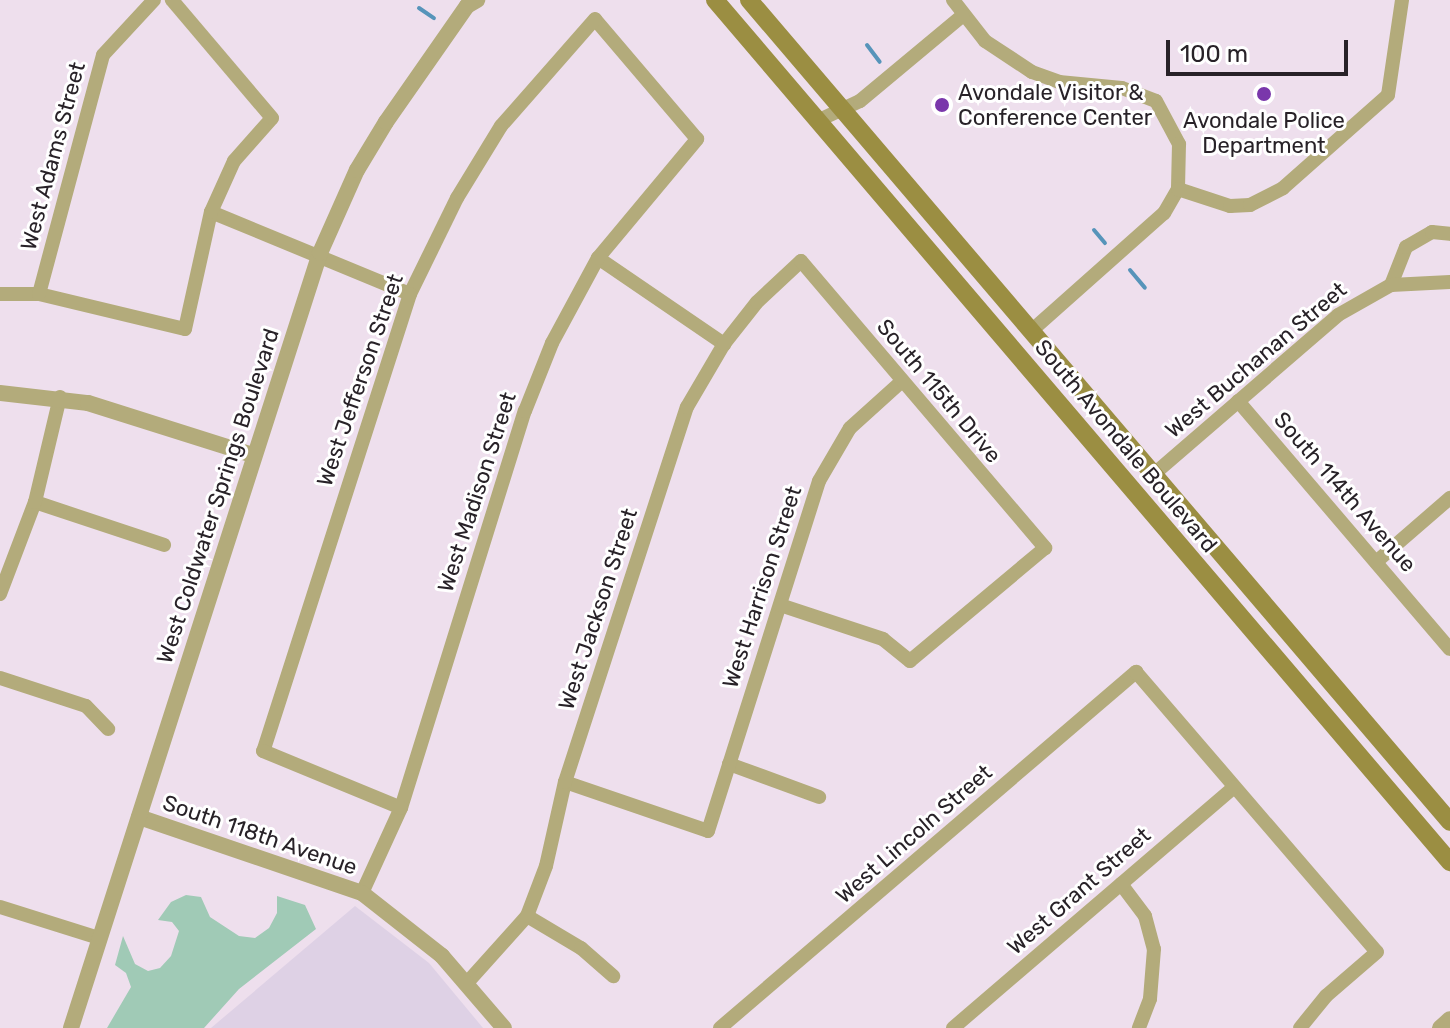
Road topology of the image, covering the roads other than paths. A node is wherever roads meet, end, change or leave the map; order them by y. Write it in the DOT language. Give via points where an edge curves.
graph roads {
  1 [pos="154,0"];
  2 [pos="172,0"];
  3 [pos="715,0"];
  4 [pos="749,0"];
  5 [pos="953,0"];
  6 [pos="1402,0"];
  7 [pos="471,2"];
  8 [pos="962,16"];
  9 [pos="595,19"];
  10 [pos="838,108"];
  11 [pos="817,121"];
  12 [pos="1178,189"];
  13 [pos="211,212"];
  14 [pos="1450,234"];
  15 [pos="320,253"];
  16 [pos="598,258"];
  17 [pos="801,261"];
  18 [pos="1450,282"];
  19 [pos="1391,285"];
  20 [pos="0,294"];
  21 [pos="39,294"];
  22 [pos="410,294"];
  23 [pos="1031,331"];
  24 [pos="724,344"];
  25 [pos="1011,348"];
  26 [pos="902,381"];
  27 [pos="0,393"];
  28 [pos="60,397"];
  29 [pos="1238,401"];
  30 [pos="253,455"];
  31 [pos="1154,474"];
  32 [pos="1450,498"];
  33 [pos="35,502"];
  34 [pos="164,545"];
  35 [pos="1376,562"];
  36 [pos="0,594"];
  37 [pos="780,605"];
  38 [pos="1450,649"];
  39 [pos="0,678"];
  40 [pos="108,729"];
  41 [pos="729,764"];
  42 [pos="565,782"];
  43 [pos="1234,787"];
  44 [pos="819,797"];
  45 [pos="401,808"];
  46 [pos="139,817"];
  47 [pos="1450,822"];
  48 [pos="1450,862"];
  49 [pos="1121,884"];
  50 [pos="362,893"];
  51 [pos="0,907"];
  52 [pos="527,916"];
  53 [pos="99,938"];
  54 [pos="613,976"];
  55 [pos="466,984"];
  56 [pos="1450,1019"];
  57 [pos="71,1028"];
  58 [pos="504,1028"];
  59 [pos="720,1028"];
  60 [pos="953,1028"];
  61 [pos="1139,1028"];
  62 [pos="1300,1028"];
  63 [pos="1440,1028"];
  1 -- 21 [label="street, West Adams Street" via="103,55"];
  2 -- 13 [label="street" via="272,118 234,161"];
  3 -- 11 [label="main road, South Avondale Boulevard"];
  4 -- 10 [label="main road, South Avondale Boulevard"];
  5 -- 8 [label="street"];
  6 -- 12 [label="street" via="1388,95 1294,179 1250,205 1215,204"];
  7 -- 15 [label="street, West Coldwater Springs Boulevard" via="364,158"];
  8 -- 10 [label="street" via="860,101"];
  8 -- 12 [label="street" via="985,41 1032,72 1059,82 1122,88 1156,101 1179,144"];
  9 -- 16 [label="street, West Madison Street" via="697,139"];
  9 -- 22 [label="street, West Jefferson Street" via="501,126 457,198"];
  10 -- 11 [label="street"];
  10 -- 23 [label="main road, South Avondale Boulevard"];
  11 -- 25 [label="main road, South Avondale Boulevard"];
  12 -- 23 [label="street" via="1142,237"];
  13 -- 15 [label="street"];
  13 -- 21 [label="street" via="185,329"];
  14 -- 19 [label="street" via="1432,232 1406,247"];
  15 -- 22 [label="street"];
  15 -- 30 [label="street, West Coldwater Springs Boulevard"];
  16 -- 24 [label="street"];
  16 -- 45 [label="street, West Madison Street" via="552,343 525,411"];
  17 -- 24 [label="street, West Jackson Street" via="757,302"];
  17 -- 26 [label="street, South 115th Drive"];
  18 -- 19 [label="street, West Buchanan Street"];
  19 -- 29 [label="street, West Buchanan Street" via="1338,315"];
  20 -- 21 [label="street"];
  22 -- 45 [label="street, West Jefferson Street" via="263,751"];
  23 -- 25 [label="main road"];
  23 -- 31 [label="main road, South Avondale Boulevard"];
  24 -- 42 [label="street, West Jackson Street" via="687,407"];
  25 -- 48 [label="main road, South Avondale Boulevard"];
  26 -- 37 [label="street, West Harrison Street" via="850,428 835,450 819,481"];
  26 -- 37 [label="street, South 115th Drive" via="1045,548 910,661 883,639"];
  27 -- 28 [label="street"];
  28 -- 30 [label="street"];
  28 -- 33 [label="street"];
  29 -- 31 [label="street, West Buchanan Street"];
  29 -- 35 [label="street, South 114th Avenue"];
  30 -- 46 [label="street, West Coldwater Springs Boulevard"];
  31 -- 47 [label="main road, South Avondale Boulevard"];
  32 -- 35 [label="street"];
  33 -- 34 [label="street"];
  33 -- 36 [label="street"];
  35 -- 38 [label="street, South 114th Avenue"];
  37 -- 41 [label="street, West Harrison Street"];
  39 -- 40 [label="street" via="86,706"];
  41 -- 42 [label="street, West Harrison Street" via="708,831"];
  41 -- 44 [label="street"];
  42 -- 52 [label="street, West Jackson Street" via="546,866"];
  43 -- 49 [label="street, West Grant Street"];
  43 -- 59 [label="street, West Lincoln Street" via="1136,672"];
  43 -- 62 [label="street" via="1377,952 1326,996"];
  45 -- 50 [label="street, West Madison Street"];
  46 -- 50 [label="street, South 118th Avenue"];
  46 -- 53 [label="street, West Coldwater Springs Boulevard"];
  49 -- 60 [label="street, West Grant Street"];
  49 -- 61 [label="street" via="1145,916 1154,949 1150,999"];
  50 -- 55 [label="street, South 118th Avenue" via="414,931"];
  51 -- 53 [label="street"];
  52 -- 54 [label="street" via="581,948"];
  52 -- 55 [label="street, West Jackson Street"];
  53 -- 57 [label="street, West Coldwater Springs Boulevard"];
  55 -- 58 [label="street, South 118th Avenue"];
  56 -- 63 [label="street"];
}
